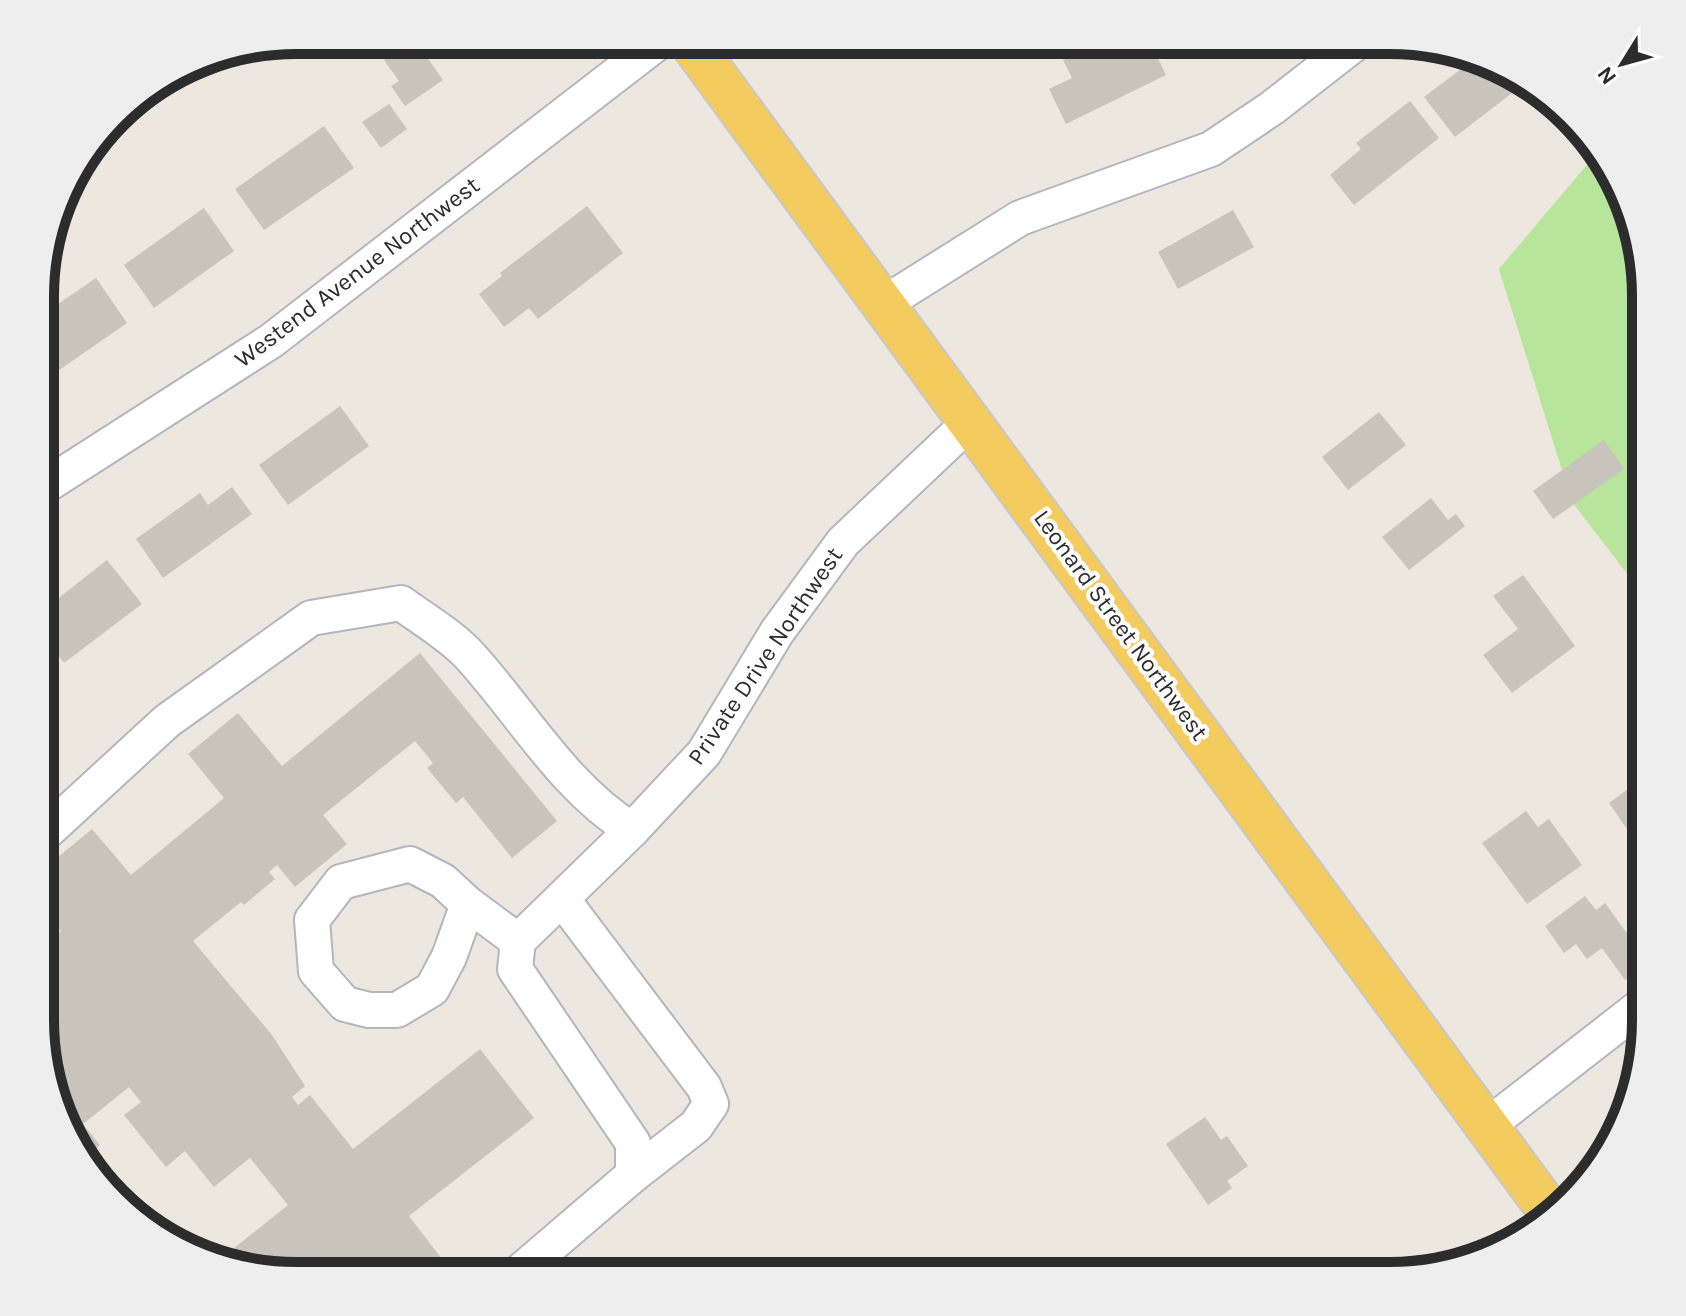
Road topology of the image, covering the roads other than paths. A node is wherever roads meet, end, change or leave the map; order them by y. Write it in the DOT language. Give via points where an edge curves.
graph roads {
  1 [pos="642,55"];
  2 [pos="700,55"];
  3 [pos="1340,55"];
  4 [pos="883,304"];
  5 [pos="971,421"];
  6 [pos="54,480"];
  7 [pos="55,824"];
  8 [pos="632,830"];
  9 [pos="562,899"];
  10 [pos="468,904"];
  11 [pos="518,941"];
  12 [pos="1631,1014"];
  13 [pos="1487,1126"];
  14 [pos="633,1175"];
  15 [pos="1545,1205"];
  16 [pos="532,1261"];
  1 -- 6 [label="street, Westend Avenue Northwest" via="271,341"];
  2 -- 4 [label="main road, Leonard Street Northwest"];
  3 -- 4 [label="street" via="1211,149 1020,218"];
  4 -- 5 [label="main road, Leonard Street Northwest"];
  5 -- 8 [label="street, Private Drive Northwest" via="843,542 777,632 704,753"];
  5 -- 13 [label="main road, Leonard Street Northwest"];
  7 -- 8 [label="street" via="167,721 311,618 401,603 467,653 567,775 606,814"];
  8 -- 9 [label="street, Private Drive Northwest"];
  9 -- 11 [label="street, Private Drive Northwest"];
  9 -- 14 [label="street" via="704,1087 711,1104 696,1126"];
  10 -- 10 [label="street" via="443,881 410,864 341,882 312,920 316,971 345,1004 397,1010 432,989"];
  10 -- 11 [label="street"];
  11 -- 14 [label="street" via="515,969 633,1143"];
  12 -- 13 [label="street"];
  13 -- 15 [label="main road, Leonard Street Northwest"];
  14 -- 16 [label="street"];
}
